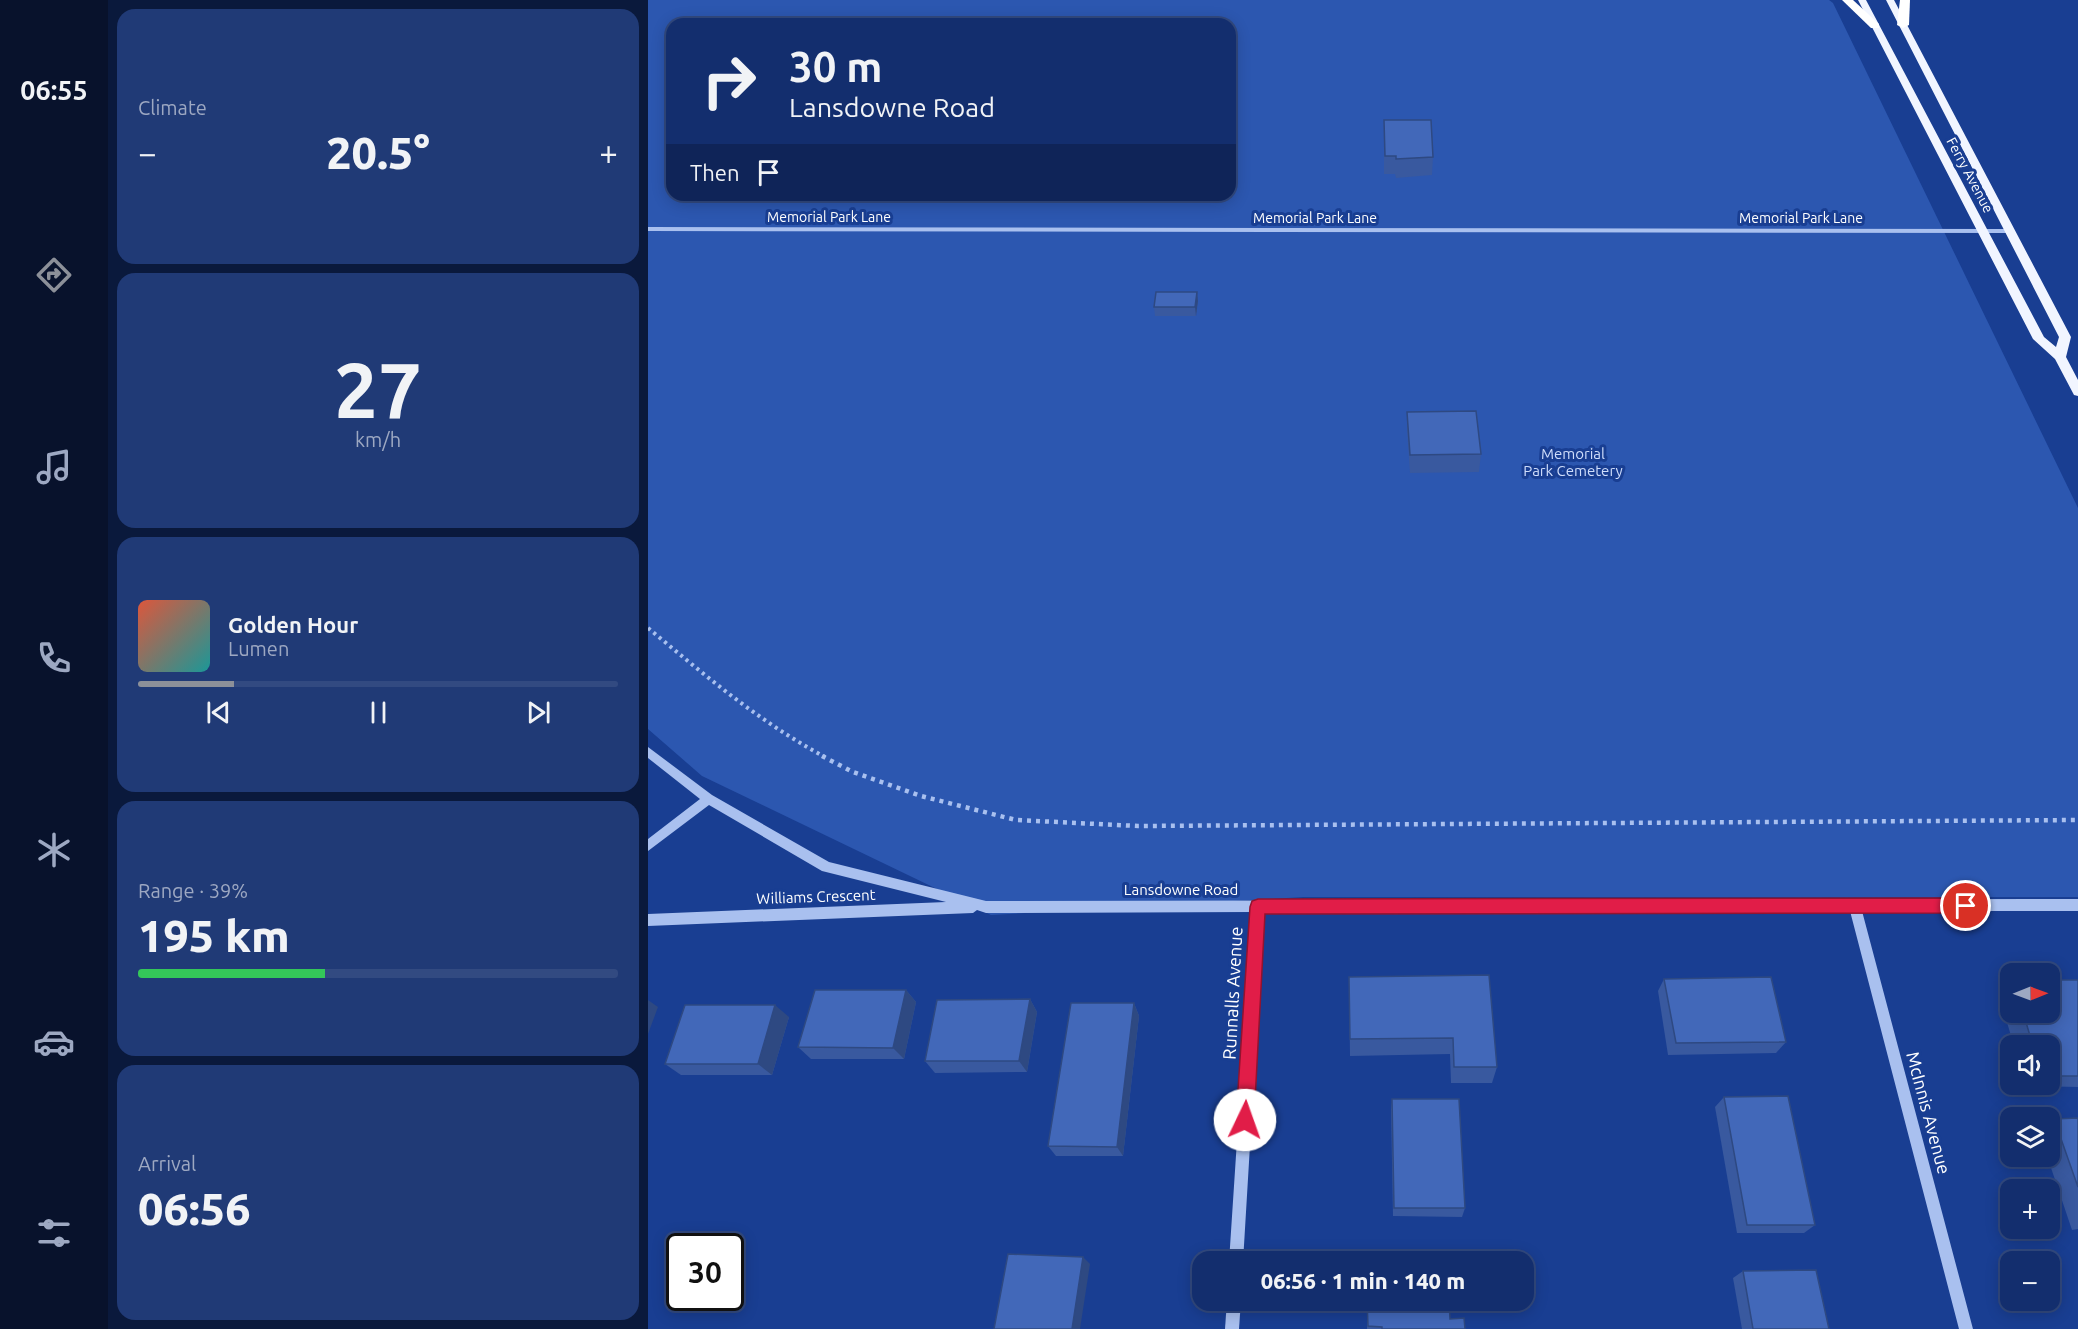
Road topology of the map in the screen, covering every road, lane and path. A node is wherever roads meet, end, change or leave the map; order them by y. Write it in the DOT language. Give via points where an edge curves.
graph roads {
  1 [pos="1847,0"];
  2 [pos="1862,0"];
  3 [pos="1890,0"];
  4 [pos="1905,0"];
  5 [pos="1903,25"];
  6 [pos="1875,26"];
  7 [pos="648,230"];
  8 [pos="1982,231"];
  9 [pos="2010,231"];
  10 [pos="2060,357"];
  11 [pos="2078,392"];
  12 [pos="648,628"];
  13 [pos="648,752"];
  14 [pos="708,799"];
  15 [pos="2078,820"];
  16 [pos="648,846"];
  17 [pos="2078,905"];
  18 [pos="1855,906"];
  19 [pos="986,907"];
  20 [pos="1258,907"];
  21 [pos="648,920"];
  22 [pos="1237,1251"];
  23 [pos="1233,1311"];
  24 [pos="1232,1329"];
  25 [pos="1966,1329"];
  1 -- 6 [label="highway"];
  2 -- 6 [label="main road, Ferry Avenue"];
  3 -- 5 [label="main road, Ferry Avenue"];
  4 -- 5 [label="highway"];
  5 -- 9 [label="main road, Ferry Avenue"];
  6 -- 8 [label="main road, Ferry Avenue"];
  7 -- 8 [label="street, Memorial Park Lane"];
  8 -- 9 [label="street, Memorial Park Lane"];
  8 -- 10 [label="main road, Ferry Avenue" via="2038,339"];
  9 -- 10 [label="main road, Ferry Avenue" via="2065,337"];
  10 -- 11 [label="main road, Ferry Avenue"];
  12 -- 15 [label="path" via="739,704 795,741 854,772 921,795 1016,820 1138,826"];
  13 -- 14 [label="street, Lansdowne Road"];
  14 -- 16 [label="street"];
  14 -- 19 [label="street, Lansdowne Road" via="826,867"];
  17 -- 18 [label="street, Lansdowne Road"];
  18 -- 20 [label="street, Lansdowne Road"];
  18 -- 25 [label="street, McInnis Avenue"];
  19 -- 20 [label="street, Lansdowne Road"];
  19 -- 21 [label="street, Williams Crescent"];
  20 -- 22 [label="street, Runnalls Avenue"];
  23 -- 24 [label="street"];
}
